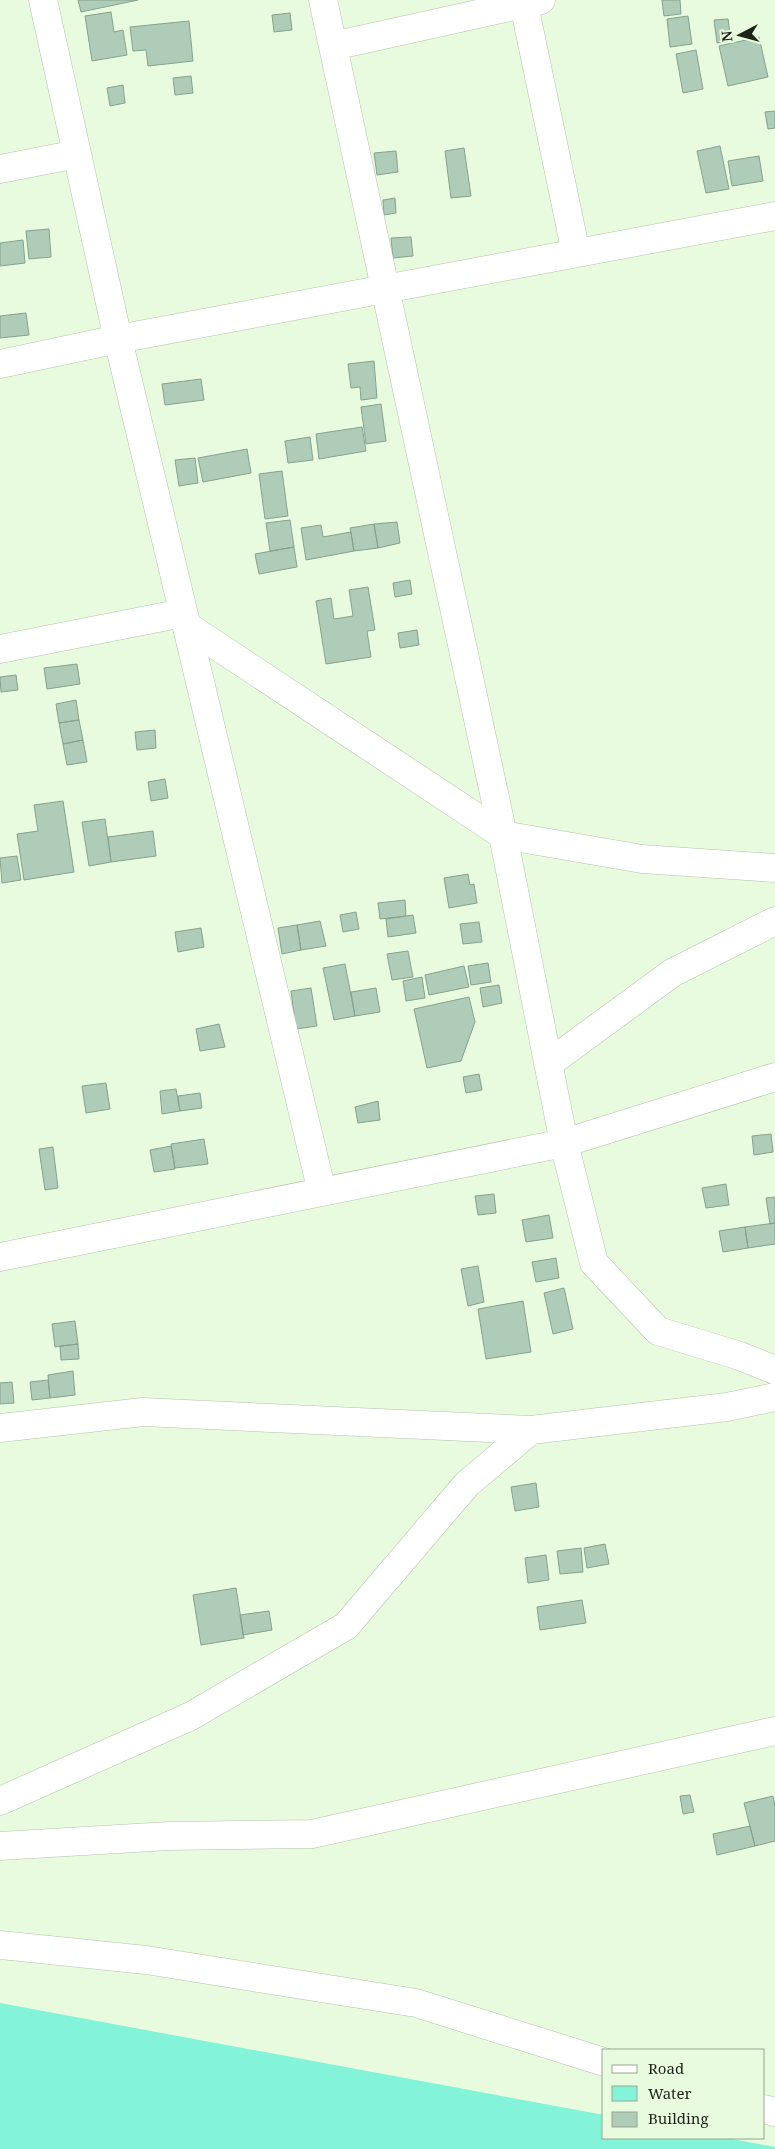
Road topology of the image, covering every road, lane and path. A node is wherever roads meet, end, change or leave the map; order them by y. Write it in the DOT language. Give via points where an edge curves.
graph roads {
  1 [pos="43,0"];
  2 [pos="323,0"];
  3 [pos="530,1"];
  4 [pos="332,46"];
  5 [pos="77,154"];
  6 [pos="0,169"];
  7 [pos="775,216"];
  8 [pos="576,253"];
  9 [pos="385,289"];
  10 [pos="118,339"];
  11 [pos="0,364"];
  12 [pos="185,619"];
  13 [pos="0,649"];
  14 [pos="503,835"];
  15 [pos="775,868"];
  16 [pos="775,921"];
  17 [pos="548,1064"];
  18 [pos="775,1077"];
  19 [pos="564,1143"];
  20 [pos="322,1192"];
  21 [pos="0,1257"];
  22 [pos="775,1370"];
  23 [pos="775,1398"];
  24 [pos="0,1428"];
  25 [pos="531,1430"];
  26 [pos="775,1731"];
  27 [pos="0,1802"];
  28 [pos="0,1846"];
  29 [pos="0,1945"];
  30 [pos="602,2061"];
  1 -- 5 [label="street"];
  2 -- 4 [label="street"];
  3 -- 4 [label="street"];
  3 -- 8 [label="street"];
  4 -- 9 [label="street"];
  5 -- 6 [label="street"];
  5 -- 10 [label="street"];
  7 -- 8 [label="street"];
  8 -- 9 [label="street"];
  9 -- 10 [label="street"];
  9 -- 14 [label="street"];
  10 -- 11 [label="street"];
  10 -- 12 [label="street"];
  12 -- 13 [label="street"];
  12 -- 14 [label="street"];
  12 -- 20 [label="street"];
  14 -- 15 [label="street" via="642,859"];
  14 -- 17 [label="street"];
  16 -- 17 [label="street" via="672,973"];
  17 -- 19 [label="street"];
  18 -- 19 [label="street"];
  19 -- 20 [label="street"];
  19 -- 22 [label="street" via="594,1263 658,1331"];
  20 -- 21 [label="street"];
  23 -- 25 [label="street" via="727,1407"];
  24 -- 25 [label="street" via="142,1412"];
  25 -- 27 [label="street" via="467,1484 346,1626 191,1716"];
  26 -- 28 [label="street" via="312,1834 169,1836"];
  29 -- 30 [label="street" via="146,1960 416,2003"];
}
